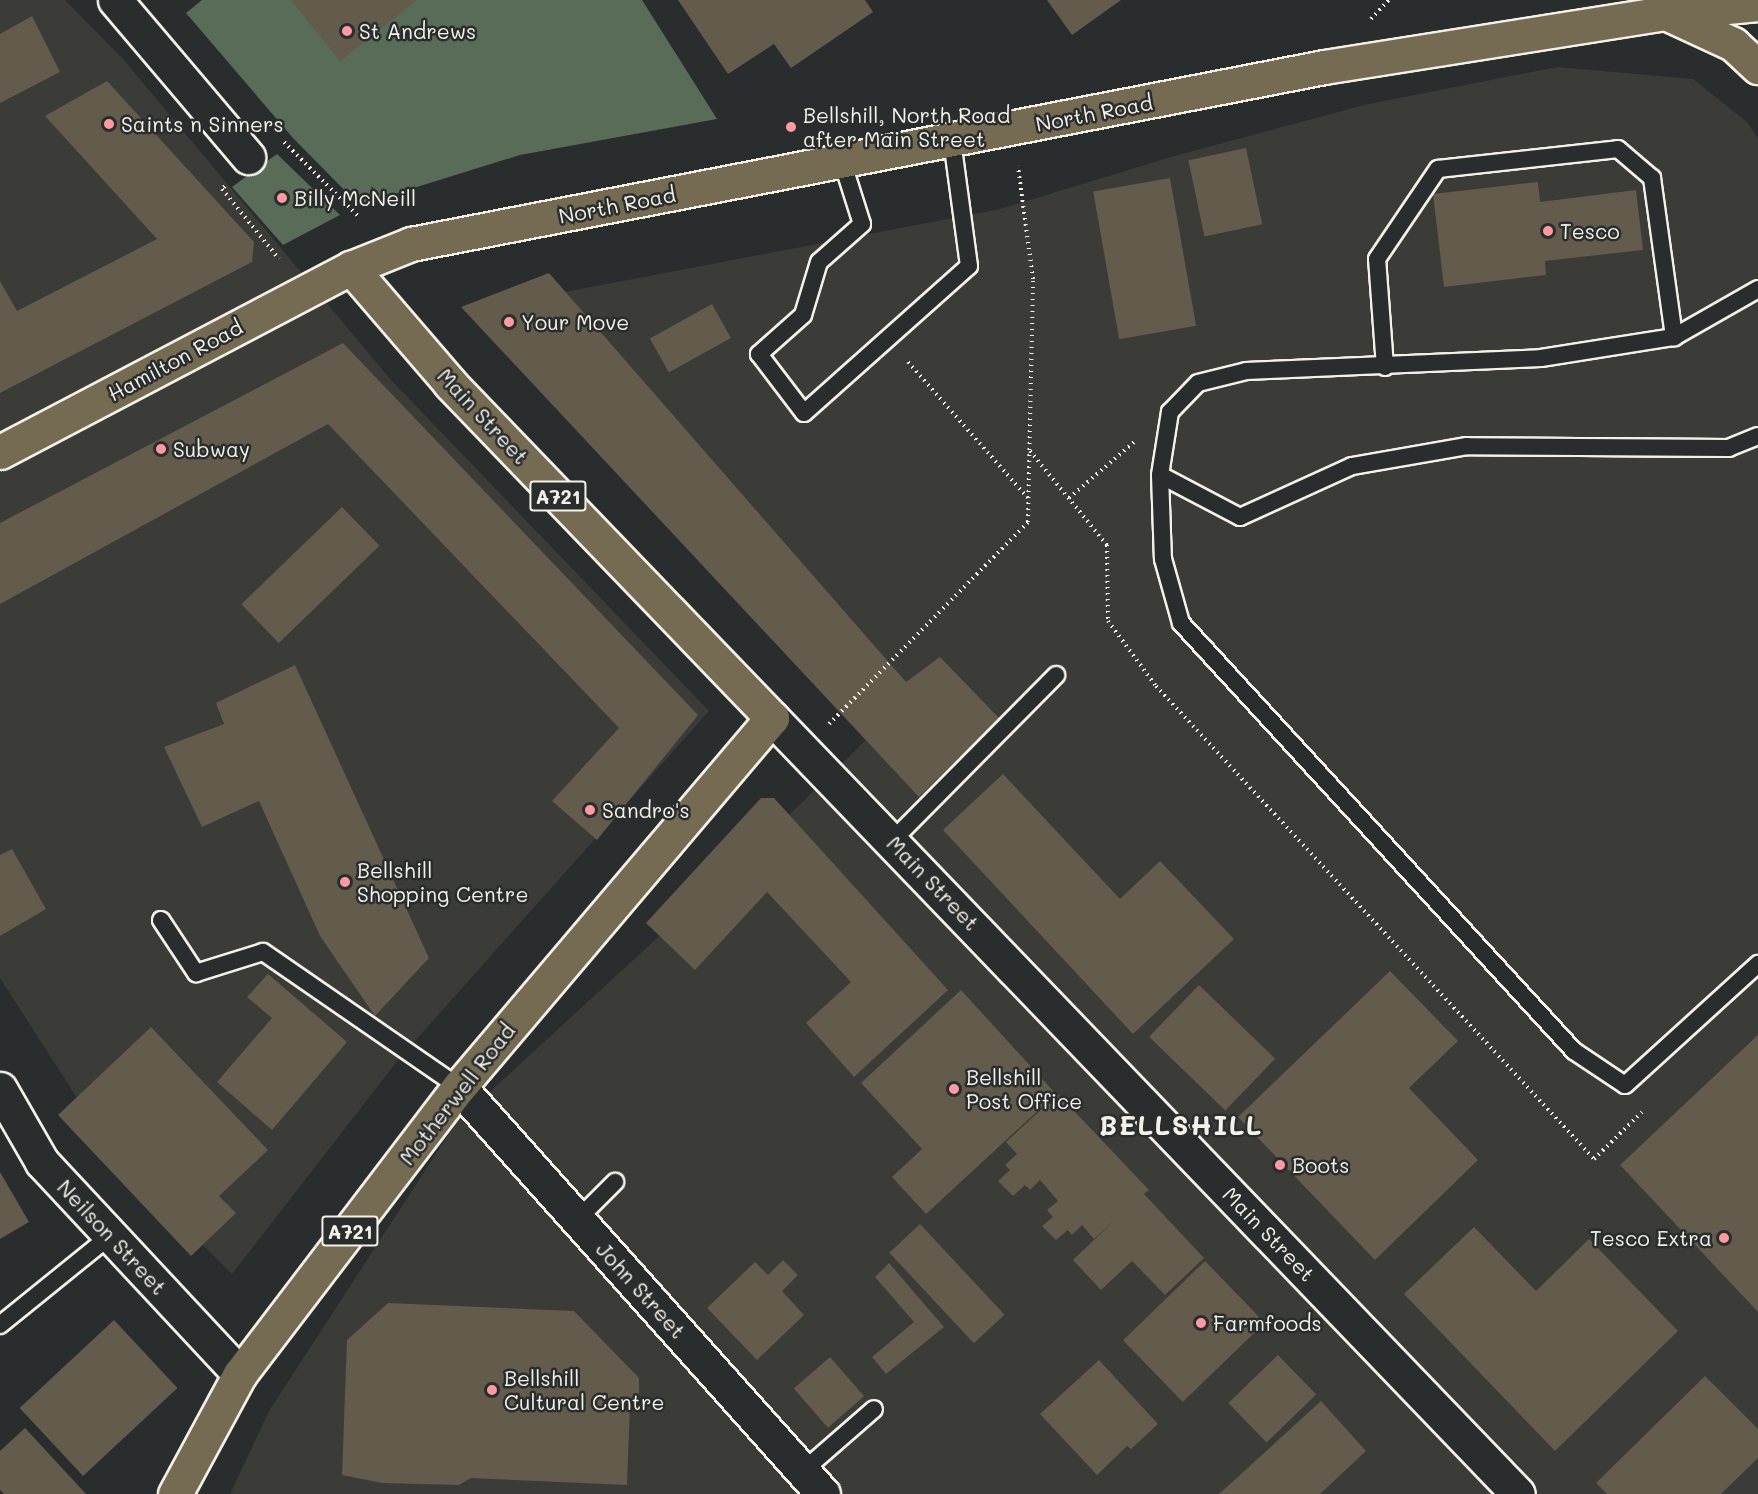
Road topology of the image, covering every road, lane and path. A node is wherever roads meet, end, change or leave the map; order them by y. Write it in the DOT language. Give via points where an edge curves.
graph roads {
  1 [pos="115,0"];
  2 [pos="1758,4"];
  3 [pos="1666,13"];
  4 [pos="1758,67"];
  5 [pos="1013,129"];
  6 [pos="952,141"];
  7 [pos="248,157"];
  8 [pos="842,161"];
  9 [pos="360,218"];
  10 [pos="279,259"];
  11 [pos="351,268"];
  12 [pos="1758,289"];
  13 [pos="1674,337"];
  14 [pos="887,339"];
  15 [pos="1385,367"];
  16 [pos="1170,412"];
  17 [pos="1758,436"];
  18 [pos="2,447"];
  19 [pos="1030,451"];
  20 [pos="1160,475"];
  21 [pos="1029,498"];
  22 [pos="1069,498"];
  23 [pos="1056,675"];
  24 [pos="772,718"];
  25 [pos="802,753"];
  26 [pos="893,840"];
  27 [pos="162,920"];
  28 [pos="1758,964"];
  29 [pos="1653,1061"];
  30 [pos="459,1087"];
  31 [pos="0,1089"];
  32 [pos="615,1182"];
  33 [pos="577,1220"];
  34 [pos="111,1235"];
  35 [pos="0,1325"];
  36 [pos="240,1374"];
  37 [pos="874,1409"];
  38 [pos="813,1483"];
  39 [pos="183,1490"];
  40 [pos="1518,1494"];
  1 -- 7 [label="street"];
  2 -- 3 [label="main road, North Road"];
  3 -- 4 [label="main road" via="1733,44"];
  3 -- 5 [label="main road, North Road" via="1324,67"];
  5 -- 6 [label="main road, North Road"];
  5 -- 19 [label="path" via="1033,279"];
  6 -- 8 [label="main road, North Road"];
  6 -- 14 [label="lane" via="969,266"];
  7 -- 9 [label="path" via="283,141"];
  7 -- 10 [label="path" via="222,189"];
  8 -- 11 [label="main road, North Road" via="411,244"];
  8 -- 14 [label="lane" via="862,224 819,262 803,315 759,354 804,413"];
  11 -- 18 [label="main road, Hamilton Road"];
  11 -- 24 [label="main road, Main Street / A721" via="450,383"];
  12 -- 13 [label="lane"];
  13 -- 15 [label="lane" via="1541,358"];
  13 -- 15 [label="lane" via="1652,178 1618,149 1438,169 1377,260"];
  14 -- 21 [label="path"];
  15 -- 16 [label="lane" via="1246,371 1198,383"];
  16 -- 20 [label="lane"];
  16 -- 22 [label="path"];
  17 -- 20 [label="lane" via="1729,448 1467,446 1352,466 1240,517"];
  19 -- 21 [label="path"];
  19 -- 22 [label="path"];
  20 -- 29 [label="lane" via="1163,559 1181,623 1574,1051 1625,1085"];
  21 -- 25 [label="path" via="1028,522"];
  22 -- 29 [label="path" via="1107,545 1108,621 1155,687 1594,1159 1650,1103"];
  23 -- 26 [label="lane"];
  24 -- 25 [label="street, Main Street"];
  24 -- 30 [label="main road, Motherwell Road / A721"];
  25 -- 26 [label="street, Main Street"];
  26 -- 40 [label="street, Main Street"];
  27 -- 30 [label="lane" via="196,973 263,952"];
  28 -- 29 [label="lane"];
  30 -- 33 [label="street, John Street"];
  30 -- 36 [label="main road, Motherwell Road / A721"];
  31 -- 34 [label="street, Neilson Street" via="42,1162"];
  32 -- 33 [label="lane"];
  33 -- 38 [label="street, John Street"];
  34 -- 35 [label="lane"];
  34 -- 36 [label="street, Neilson Street"];
  36 -- 39 [label="main road, Motherwell Road / A721"];
  37 -- 38 [label="lane"];
}
